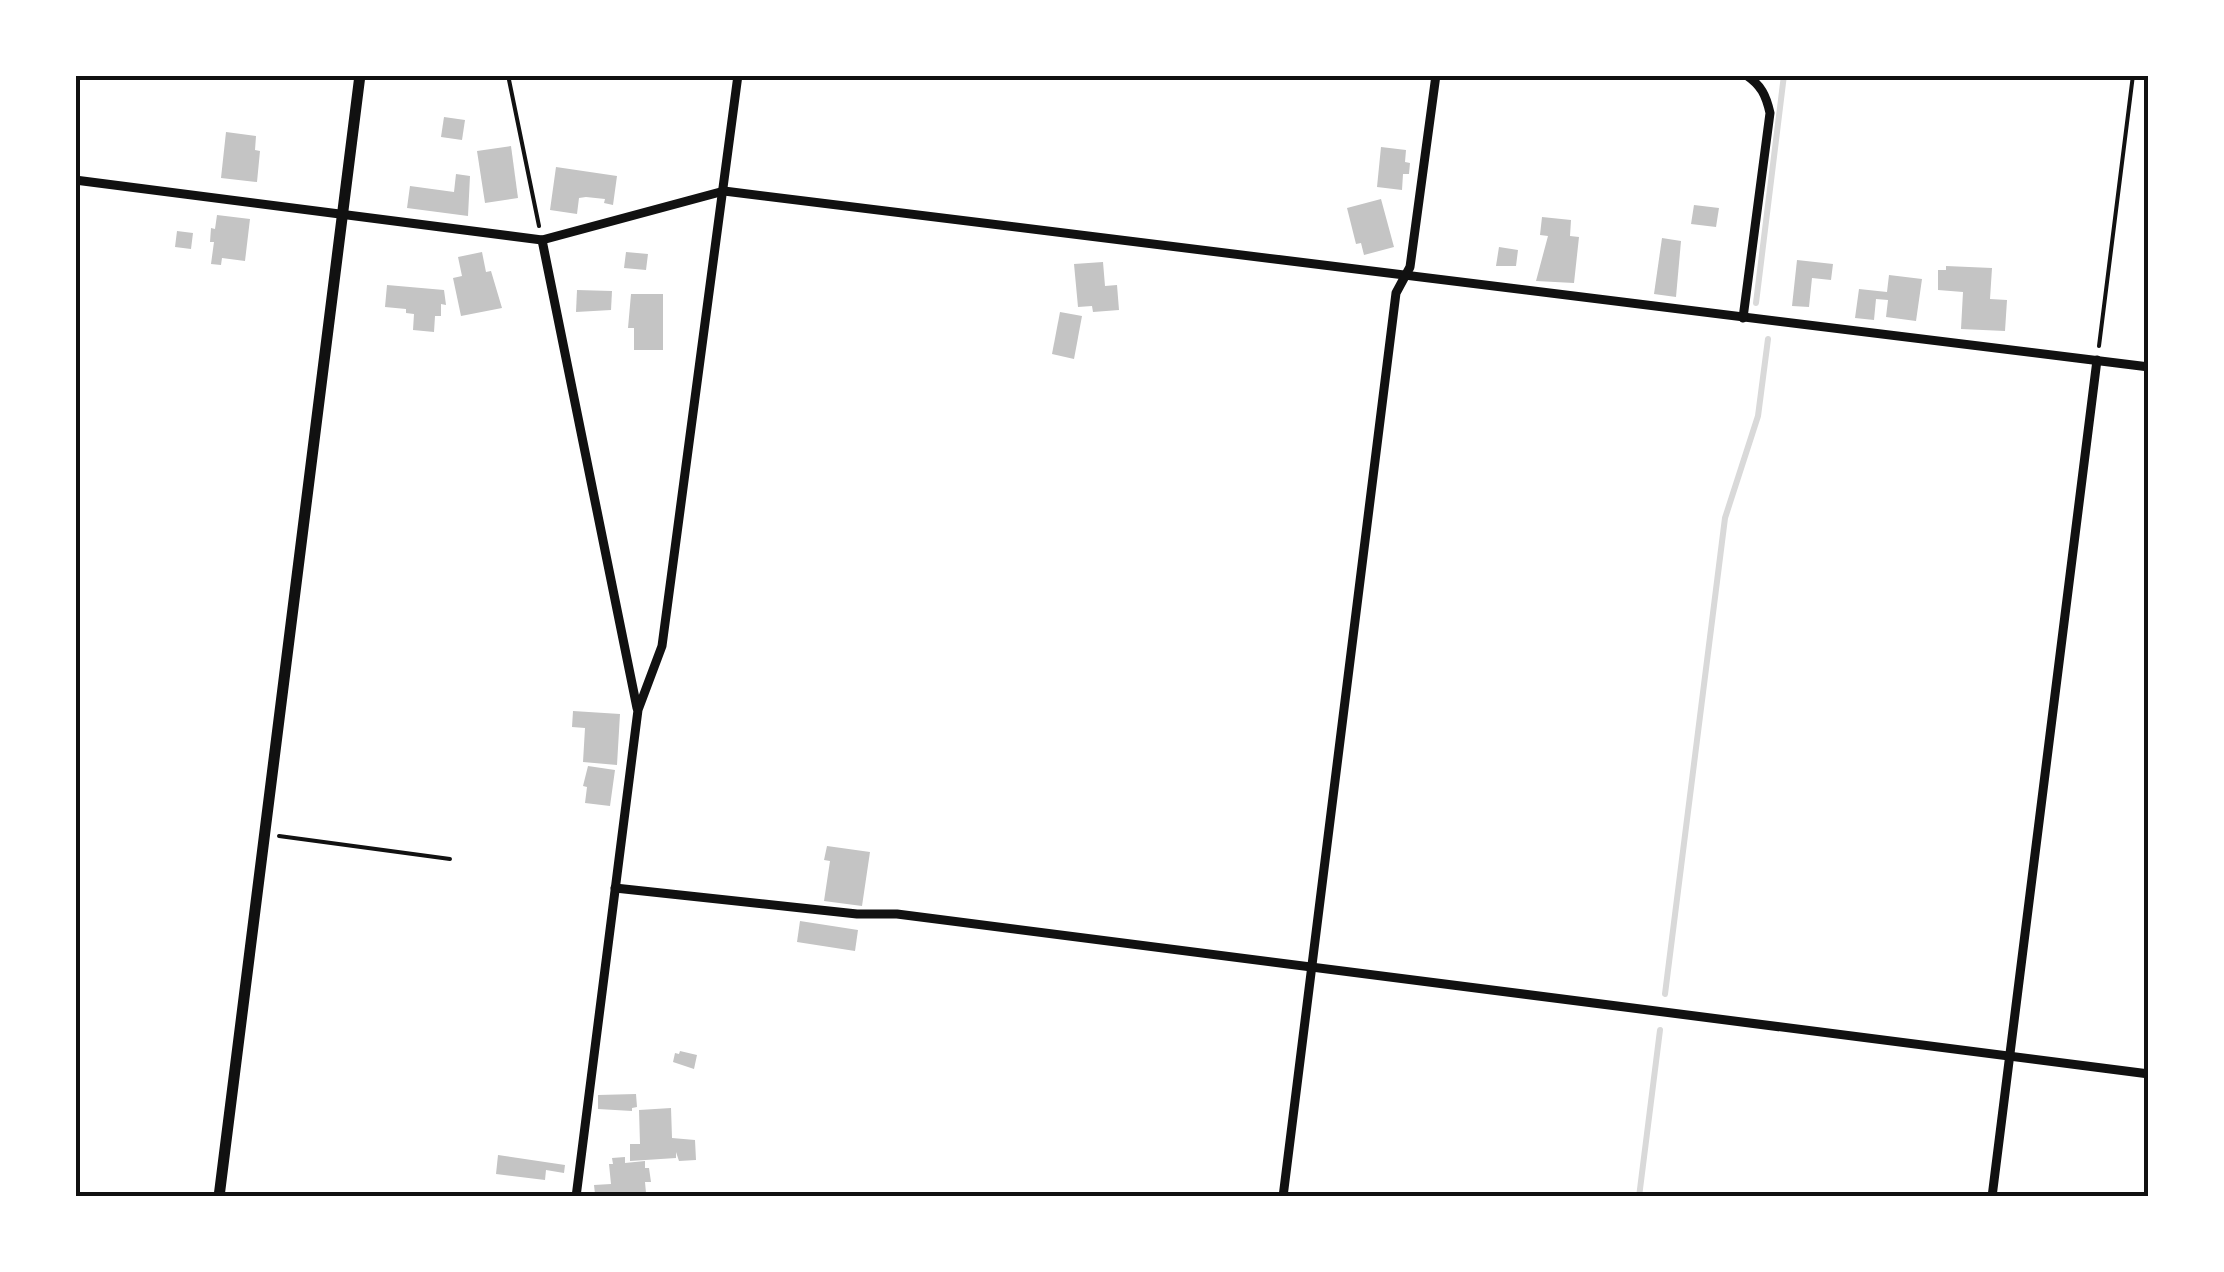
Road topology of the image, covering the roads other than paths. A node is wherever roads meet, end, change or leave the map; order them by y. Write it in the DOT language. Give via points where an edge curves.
graph roads {
  1 [pos="360,75"];
  2 [pos="738,75"];
  3 [pos="1436,75"];
  4 [pos="1746,75"];
  5 [pos="75,180"];
  6 [pos="724,190"];
  7 [pos="342,213"];
  8 [pos="542,240"];
  9 [pos="1405,278"];
  10 [pos="1743,318"];
  11 [pos="2097,360"];
  12 [pos="2149,368"];
  13 [pos="638,710"];
  14 [pos="614,888"];
  15 [pos="1312,967"];
  16 [pos="2009,1058"];
  17 [pos="2149,1074"];
  18 [pos="219,1197"];
  19 [pos="576,1197"];
  20 [pos="1283,1197"];
  21 [pos="1992,1197"];
  1 -- 7 [label="street"];
  2 -- 6 [label="street"];
  3 -- 9 [label="street"];
  4 -- 10 [label="street" via="1758,83 1770,113"];
  5 -- 7 [label="street"];
  6 -- 8 [label="street"];
  6 -- 9 [label="street"];
  6 -- 13 [label="street" via="662,646"];
  7 -- 8 [label="street"];
  7 -- 18 [label="street"];
  8 -- 13 [label="street"];
  9 -- 10 [label="street"];
  9 -- 15 [label="street" via="1396,293"];
  10 -- 11 [label="street"];
  11 -- 12 [label="street"];
  11 -- 16 [label="street"];
  13 -- 14 [label="street"];
  14 -- 15 [label="street" via="897,914"];
  14 -- 19 [label="street"];
  15 -- 16 [label="street"];
  15 -- 20 [label="street"];
  16 -- 17 [label="street"];
  16 -- 21 [label="street"];
}
